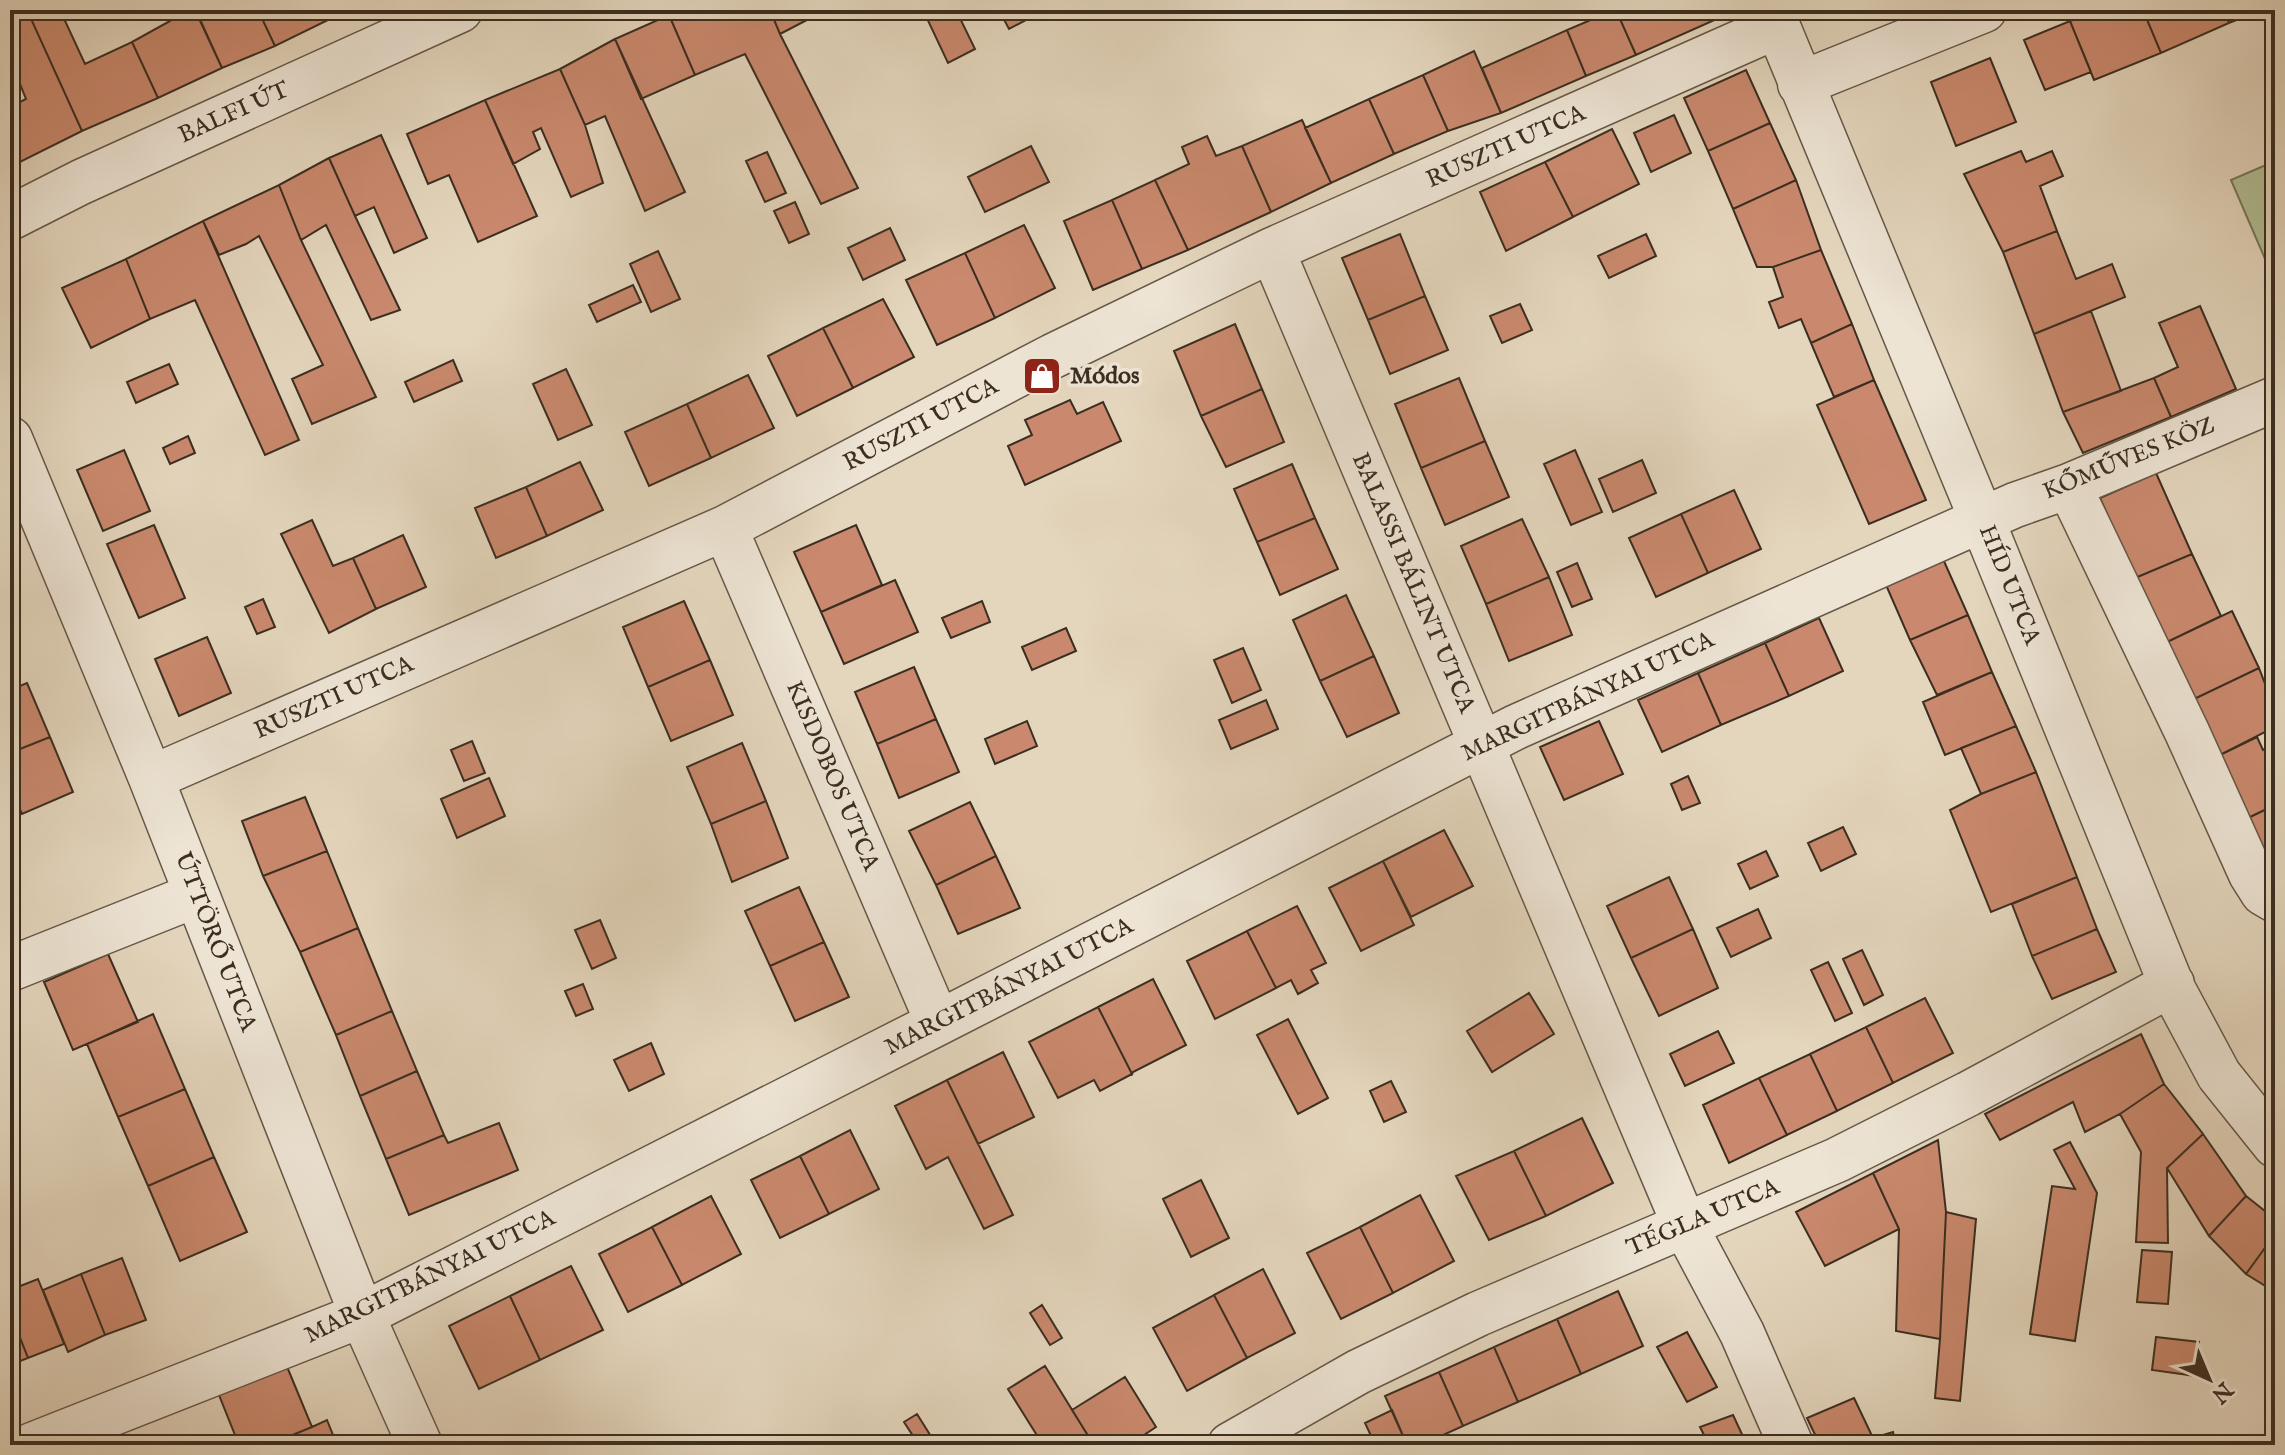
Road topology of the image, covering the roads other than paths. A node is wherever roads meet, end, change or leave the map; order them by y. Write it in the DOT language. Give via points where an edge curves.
graph roads {
  1 [pos="460,10"];
  2 [pos="1984,10"];
  3 [pos="1774,18"];
  4 [pos="1800,84"];
  5 [pos="10,218"];
  6 [pos="1272,250"];
  7 [pos="2275,399"];
  8 [pos="10,439"];
  9 [pos="2069,486"];
  10 [pos="1982,520"];
  11 [pos="725,528"];
  12 [pos="1481,745"];
  13 [pos="151,778"];
  14 [pos="196,895"];
  15 [pos="2275,900"];
  16 [pos="10,969"];
  17 [pos="2172,984"];
  18 [pos="938,1023"];
  19 [pos="2275,1145"];
  20 [pos="1685,1226"];
  21 [pos="362,1315"];
  22 [pos="32,1445"];
  23 [pos="420,1445"];
  24 [pos="1230,1445"];
  25 [pos="1791,1445"];
  1 -- 5 [label="street, BALFI ÚT"];
  2 -- 4 [label="street"];
  3 -- 4 [label="street, HÍD UTCA"];
  3 -- 6 [label="street, RUSZTI UTCA"];
  4 -- 10 [label="street, HÍD UTCA"];
  6 -- 11 [label="street, RUSZTI UTCA" via="1053,356"];
  6 -- 12 [label="street, BALASSI BÁLINT UTCA"];
  7 -- 9 [label="street, KŐMŰVES KÖZ"];
  8 -- 13 [label="street, ÚTTÖRŐ UTCA"];
  9 -- 10 [label="street, KŐMŰVES KÖZ"];
  9 -- 15 [label="street" via="2251,874 2263,893"];
  10 -- 12 [label="street, MARGITBÁNYAI UTCA"];
  10 -- 17 [label="street, HÍD UTCA"];
  11 -- 13 [label="street, RUSZTI UTCA"];
  11 -- 18 [label="street, KISDOBOS UTCA"];
  12 -- 18 [label="street, MARGITBÁNYAI UTCA"];
  12 -- 20 [label="street, BALASSI BÁLINT UTCA"];
  13 -- 14 [label="street, ÚTTÖRŐ UTCA"];
  14 -- 16 [label="street"];
  14 -- 21 [label="street, ÚTTÖRŐ UTCA"];
  17 -- 19 [label="street, HÍD UTCA" via="2219,1075"];
  17 -- 20 [label="street, TÉGLA UTCA" via="1837,1160"];
  18 -- 21 [label="street, MARGITBÁNYAI UTCA"];
  20 -- 24 [label="street, TÉGLA UTCA" via="1438,1333"];
  20 -- 25 [label="street, BALASSI BÁLINT UTCA" via="1742,1333"];
  21 -- 22 [label="street, MARGITBÁNYAI UTCA"];
  21 -- 23 [label="street, ÚTTÖRŐ UTCA"];
}
